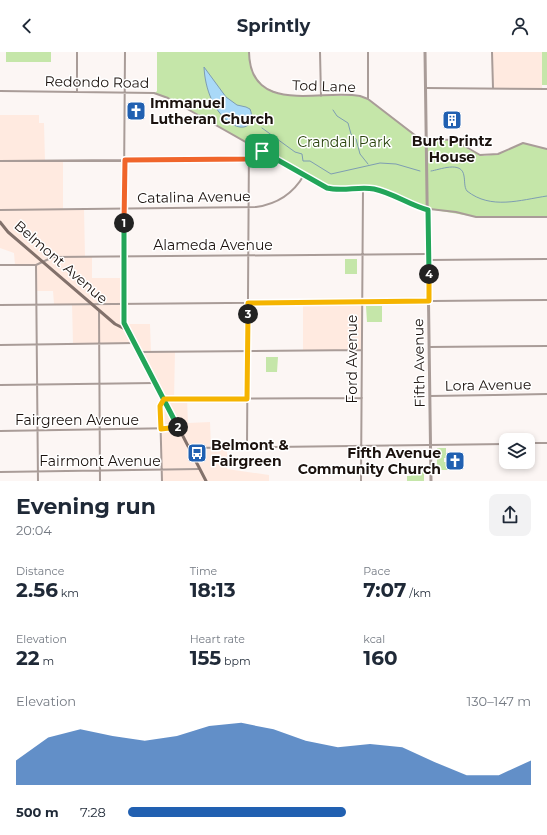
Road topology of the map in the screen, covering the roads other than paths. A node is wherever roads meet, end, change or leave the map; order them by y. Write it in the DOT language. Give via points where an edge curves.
graph roads {
  1 [pos="77,52"];
  2 [pos="125,52"];
  3 [pos="249,52"];
  4 [pos="320,52"];
  5 [pos="368,52"];
  6 [pos="425,52"];
  7 [pos="492,52"];
  8 [pos="426,88"];
  9 [pos="493,88"];
  10 [pos="547,89"];
  11 [pos="0,91"];
  12 [pos="77,91"];
  13 [pos="125,91"];
  14 [pos="321,96"];
  15 [pos="368,99"];
  16 [pos="426,139"];
  17 [pos="249,143"];
  18 [pos="547,149"];
  19 [pos="249,159"];
  20 [pos="125,160"];
  21 [pos="0,161"];
  22 [pos="304,175"];
  23 [pos="363,189"];
  24 [pos="249,207"];
  25 [pos="124,208"];
  26 [pos="0,210"];
  27 [pos="428,210"];
  28 [pos="547,217"];
  29 [pos="0,223"];
  30 [pos="362,254"];
  31 [pos="428,254"];
  32 [pos="248,255"];
  33 [pos="124,256"];
  34 [pos="547,259"];
  35 [pos="429,260"];
  36 [pos="42,261"];
  37 [pos="0,265"];
  38 [pos="36,265"];
  39 [pos="547,300"];
  40 [pos="429,301"];
  41 [pos="362,302"];
  42 [pos="248,303"];
  43 [pos="92,304"];
  44 [pos="124,304"];
  45 [pos="0,305"];
  46 [pos="36,305"];
  47 [pos="99,310"];
  48 [pos="126,330"];
  49 [pos="135,343"];
  50 [pos="98,344"];
  51 [pos="0,345"];
  52 [pos="37,345"];
  53 [pos="547,346"];
  54 [pos="430,347"];
  55 [pos="362,350"];
  56 [pos="248,351"];
  57 [pos="140,352"];
  58 [pos="155,383"];
  59 [pos="37,385"];
  60 [pos="99,385"];
  61 [pos="0,386"];
  62 [pos="547,394"];
  63 [pos="430,396"];
  64 [pos="362,398"];
  65 [pos="164,399"];
  66 [pos="247,399"];
  67 [pos="178,428"];
  68 [pos="161,429"];
  69 [pos="37,430"];
  70 [pos="99,430"];
  71 [pos="0,431"];
  72 [pos="547,443"];
  73 [pos="499,444"];
  74 [pos="535,444"];
  75 [pos="431,445"];
  76 [pos="362,446"];
  77 [pos="247,447"];
  78 [pos="189,448"];
  79 [pos="200,469"];
  80 [pos="100,471"];
  81 [pos="162,471"];
  82 [pos="0,472"];
  83 [pos="38,472"];
  84 [pos="38,481"];
  85 [pos="100,481"];
  86 [pos="162,481"];
  87 [pos="206,481"];
  88 [pos="361,481"];
  89 [pos="431,481"];
  1 -- 12 [label="street"];
  2 -- 13 [label="street"];
  3 -- 14 [label="street, Tod Lane" via="252,72 268,90 283,95"];
  4 -- 14 [label="street"];
  5 -- 15 [label="street"];
  6 -- 8 [label="street, Fifth Avenue"];
  7 -- 9 [label="street"];
  8 -- 9 [label="street"];
  8 -- 16 [label="street, Fifth Avenue"];
  9 -- 10 [label="street"];
  11 -- 12 [label="street, Redondo Road"];
  12 -- 13 [label="street, Redondo Road"];
  13 -- 17 [label="street, Redondo Road" via="149,92 163,96"];
  13 -- 20 [label="street"];
  14 -- 15 [label="street, Tod Lane" via="357,96"];
  15 -- 16 [label="street, Tod Lane" via="416,136"];
  16 -- 18 [label="street, Tod Lane" via="454,140 484,156 498,154 523,143"];
  16 -- 27 [label="street, Fifth Avenue"];
  17 -- 19 [label="street"];
  17 -- 22 [label="street, Redondo Road"];
  19 -- 20 [label="street"];
  19 -- 24 [label="street"];
  20 -- 21 [label="street"];
  20 -- 25 [label="street"];
  22 -- 23 [label="street, Redondo Road" via="330,189"];
  22 -- 24 [label="street, Catalina Avenue" via="294,189 279,201"];
  23 -- 27 [label="street, Redondo Road" via="379,190"];
  23 -- 30 [label="street, Ford Avenue"];
  24 -- 25 [label="street, Catalina Avenue"];
  24 -- 32 [label="street"];
  25 -- 26 [label="street, Catalina Avenue"];
  25 -- 33 [label="street"];
  27 -- 28 [label="street, Redondo Road" via="456,212 476,217"];
  27 -- 31 [label="street, Fifth Avenue"];
  29 -- 36 [label="main road, Belmont Avenue"];
  30 -- 31 [label="street, Alameda Avenue"];
  30 -- 32 [label="street, Alameda Avenue"];
  30 -- 41 [label="street, Ford Avenue"];
  31 -- 35 [label="street, Fifth Avenue"];
  32 -- 33 [label="street, Alameda Avenue"];
  32 -- 42 [label="street"];
  33 -- 36 [label="street, Alameda Avenue" via="53,257"];
  33 -- 44 [label="street"];
  34 -- 35 [label="street"];
  35 -- 40 [label="street, Fifth Avenue"];
  36 -- 38 [label="street, Alameda Avenue"];
  36 -- 43 [label="main road, Belmont Avenue"];
  37 -- 38 [label="street"];
  38 -- 46 [label="street"];
  39 -- 40 [label="street"];
  40 -- 41 [label="street"];
  40 -- 54 [label="street, Fifth Avenue"];
  41 -- 42 [label="street"];
  41 -- 55 [label="street, Ford Avenue"];
  42 -- 44 [label="street"];
  42 -- 56 [label="street"];
  43 -- 44 [label="street"];
  43 -- 46 [label="street"];
  43 -- 47 [label="main road, Belmont Avenue"];
  44 -- 48 [label="street"];
  45 -- 46 [label="street"];
  46 -- 52 [label="street"];
  47 -- 48 [label="main road, Belmont Avenue" via="114,324"];
  47 -- 50 [label="street"];
  48 -- 49 [label="main road, Belmont Avenue"];
  49 -- 50 [label="street"];
  49 -- 57 [label="main road, Belmont Avenue"];
  50 -- 52 [label="street"];
  50 -- 60 [label="street"];
  51 -- 52 [label="street"];
  52 -- 59 [label="street"];
  53 -- 54 [label="street"];
  54 -- 63 [label="street, Fifth Avenue"];
  55 -- 56 [label="street"];
  55 -- 64 [label="street, Ford Avenue"];
  56 -- 57 [label="street"];
  56 -- 66 [label="street"];
  57 -- 58 [label="main road, Belmont Avenue"];
  58 -- 60 [label="street"];
  58 -- 65 [label="main road, Belmont Avenue"];
  59 -- 60 [label="street"];
  59 -- 61 [label="street"];
  59 -- 69 [label="street"];
  60 -- 70 [label="street"];
  62 -- 63 [label="street, Lora Avenue"];
  63 -- 75 [label="street, Fifth Avenue"];
  64 -- 66 [label="street"];
  64 -- 76 [label="street, Ford Avenue"];
  65 -- 66 [label="street"];
  65 -- 67 [label="main road, Belmont Avenue"];
  65 -- 68 [label="street" via="160,406"];
  66 -- 77 [label="street"];
  67 -- 68 [label="street, Fairgreen Avenue"];
  67 -- 78 [label="main road, Belmont Avenue"];
  68 -- 70 [label="street, Fairgreen Avenue"];
  68 -- 81 [label="street"];
  69 -- 70 [label="street, Fairgreen Avenue"];
  69 -- 71 [label="street, Fairgreen Avenue"];
  69 -- 83 [label="street"];
  70 -- 80 [label="street"];
  72 -- 74 [label="street"];
  73 -- 75 [label="street"];
  75 -- 76 [label="street"];
  75 -- 89 [label="street, Fifth Avenue"];
  76 -- 77 [label="street"];
  76 -- 88 [label="street, Ford Avenue"];
  77 -- 78 [label="street"];
  78 -- 79 [label="main road, Belmont Avenue"];
  79 -- 81 [label="street, Fairmont Avenue"];
  79 -- 87 [label="main road, Belmont Avenue"];
  80 -- 81 [label="street, Fairmont Avenue"];
  80 -- 83 [label="street, Fairmont Avenue"];
  80 -- 85 [label="street"];
  81 -- 86 [label="street"];
  82 -- 83 [label="street, Fairmont Avenue"];
  83 -- 84 [label="street"];
}
